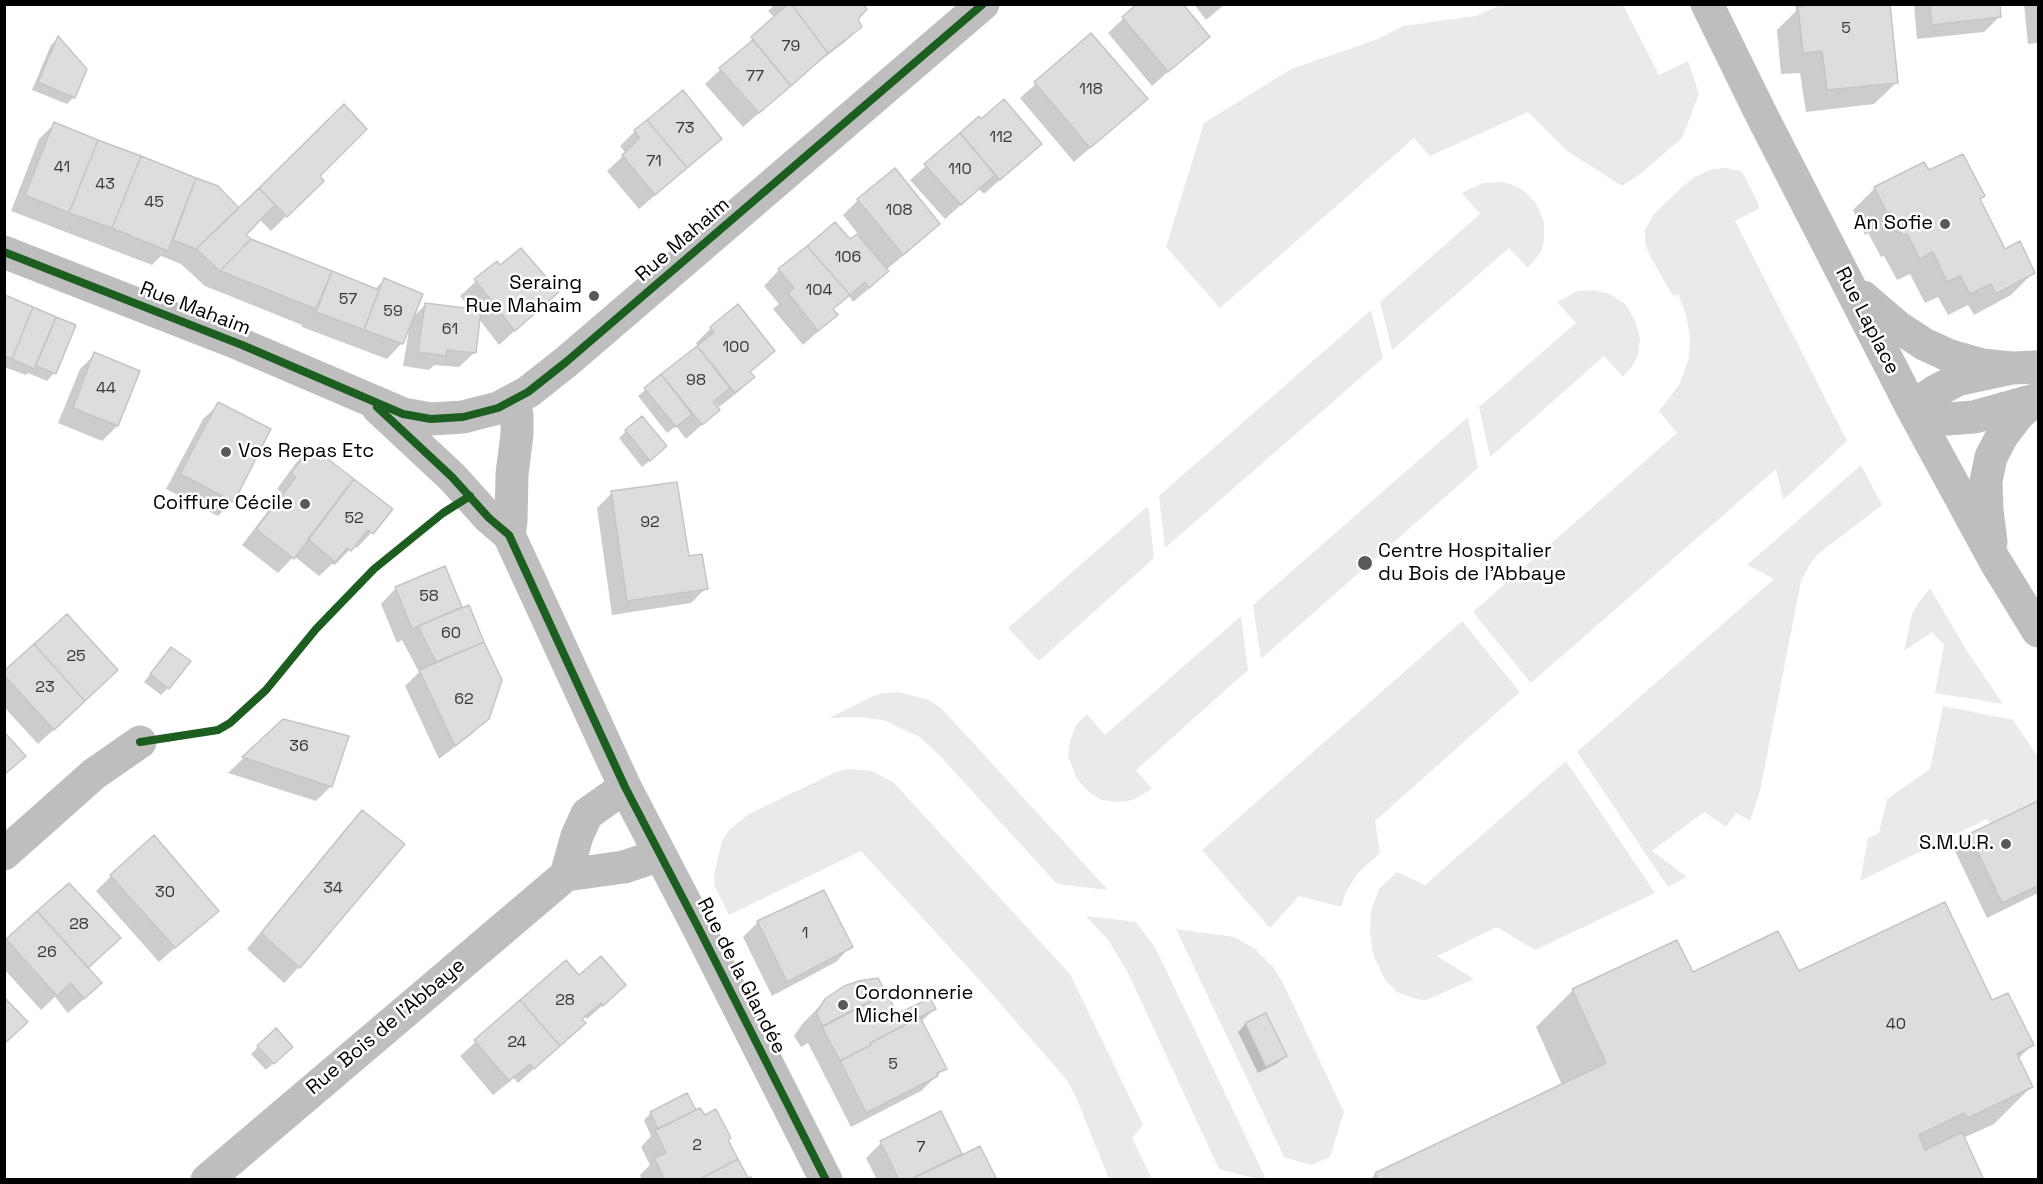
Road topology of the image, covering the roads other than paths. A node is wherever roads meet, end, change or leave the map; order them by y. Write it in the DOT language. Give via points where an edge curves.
graph roads {
  1 [pos="983,4"];
  2 [pos="1707,4"];
  3 [pos="4,252"];
  4 [pos="1845,278"];
  5 [pos="2025,367"];
  6 [pos="2037,399"];
  7 [pos="514,400"];
  8 [pos="371,401"];
  9 [pos="1913,410"];
  10 [pos="509,535"];
  11 [pos="1995,561"];
  12 [pos="2038,630"];
  13 [pos="140,742"];
  14 [pos="625,787"];
  15 [pos="4,854"];
  16 [pos="660,855"];
  17 [pos="566,875"];
  18 [pos="207,1179"];
  19 [pos="826,1179"];
  1 -- 7 [label="street, Rue Mahaim" via="566,362"];
  2 -- 4 [label="street, Rue Laplace"];
  3 -- 8 [label="street, Rue Mahaim" via="242,345"];
  4 -- 5 [label="street" via="1872,307 1924,344 1971,362"];
  4 -- 9 [label="street, Rue Laplace"];
  5 -- 9 [label="street" via="1958,380 1934,392"];
  6 -- 9 [label="street" via="1974,417 1925,417"];
  6 -- 11 [label="street" via="2018,415 1991,458 1986,481 1987,510"];
  7 -- 8 [label="street, Rue Mahaim" via="463,417 431,419 403,414"];
  7 -- 10 [label="street, Rue Mahaim" via="517,434"];
  8 -- 10 [label="street, Rue Mahaim"];
  9 -- 11 [label="street, Rue Laplace"];
  10 -- 14 [label="street, Rue Mahaim"];
  11 -- 12 [label="street, Rue Laplace"];
  13 -- 15 [label="street" via="94,774"];
  14 -- 16 [label="street, Rue de la Glandée"];
  14 -- 17 [label="street" via="587,814"];
  16 -- 17 [label="street" via="624,867"];
  16 -- 19 [label="street, Rue de la Glandée"];
  17 -- 18 [label="street, Rue Bois de l'Abbaye"];
}
